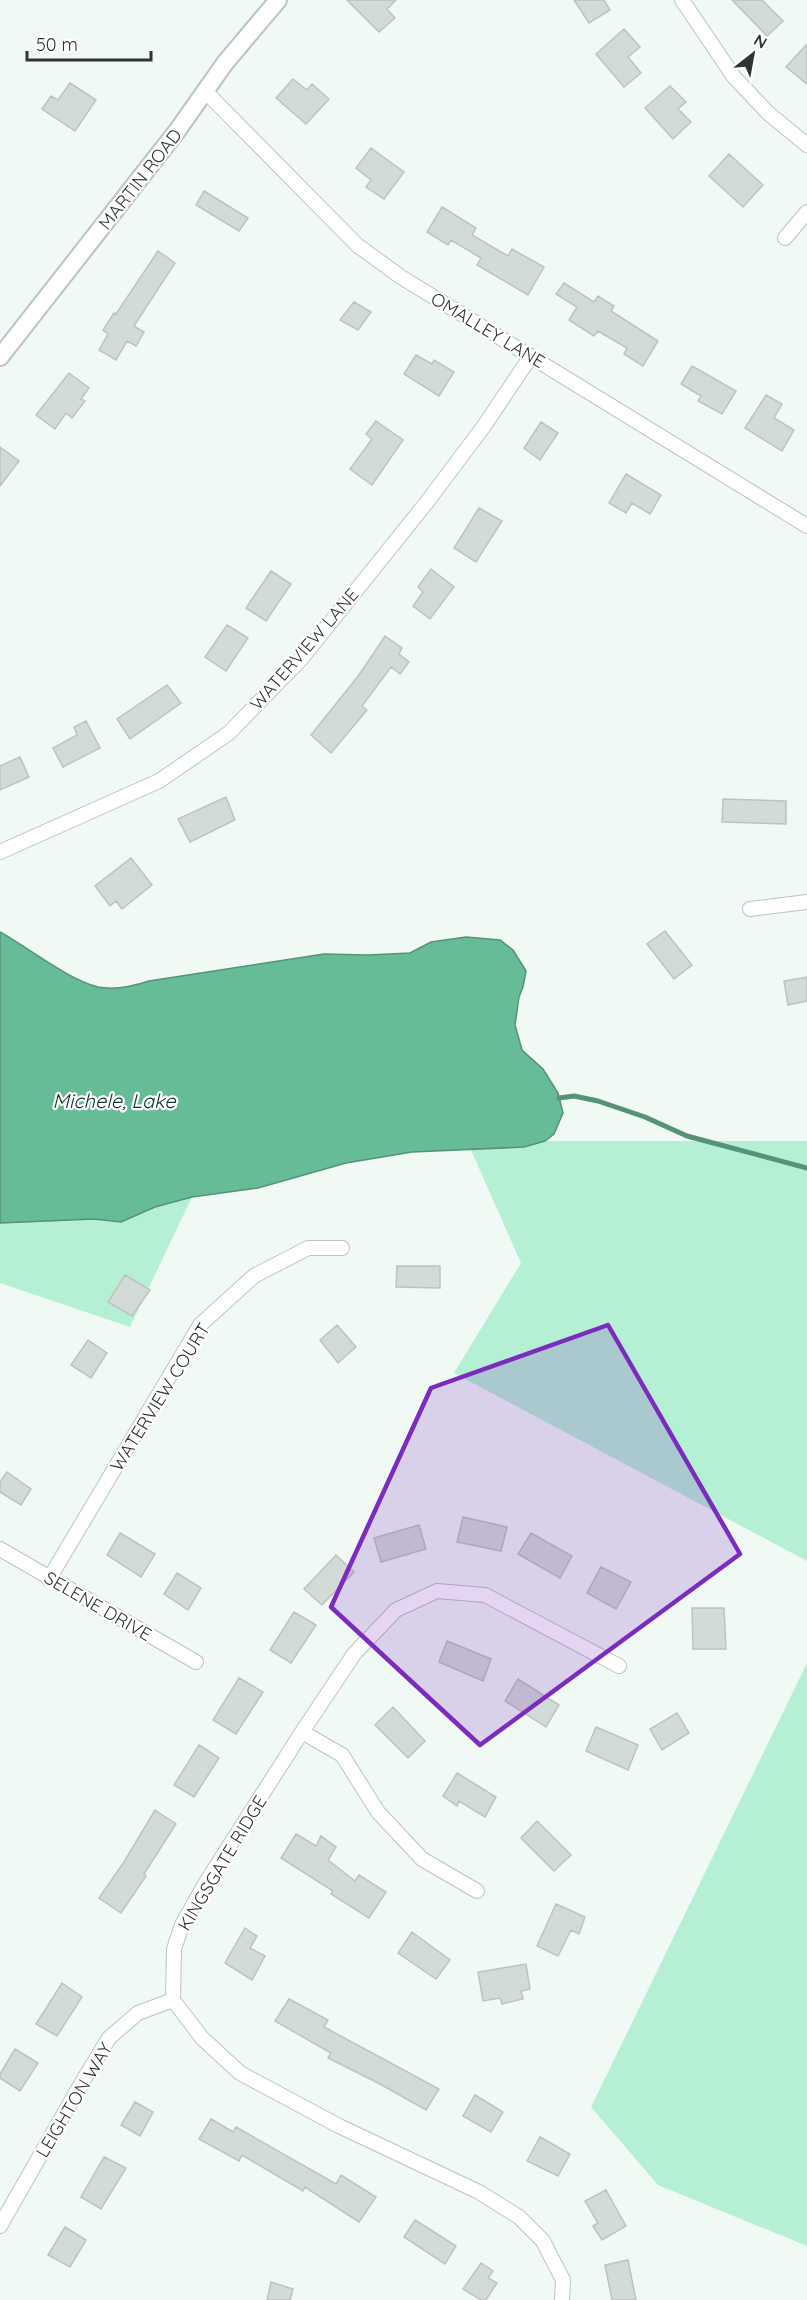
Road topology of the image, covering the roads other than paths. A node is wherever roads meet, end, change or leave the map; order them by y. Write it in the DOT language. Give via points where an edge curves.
graph roads {
  1 [pos="278,0"];
  2 [pos="682,0"];
  3 [pos="205,91"];
  4 [pos="807,144"];
  5 [pos="807,212"];
  6 [pos="785,238"];
  7 [pos="531,356"];
  8 [pos="0,357"];
  9 [pos="807,526"];
  10 [pos="0,852"];
  11 [pos="807,902"];
  12 [pos="750,909"];
  13 [pos="342,1248"];
  14 [pos="0,1549"];
  15 [pos="49,1579"];
  16 [pos="196,1662"];
  17 [pos="619,1666"];
  18 [pos="302,1732"];
  19 [pos="477,1891"];
  20 [pos="172,2000"];
  21 [pos="0,2226"];
  22 [pos="562,2300"];
  1 -- 3 [label="street, MARTIN ROAD"];
  2 -- 4 [label="street" via="734,77 768,113"];
  3 -- 7 [label="street, OMALLEY LANE" via="357,245 401,278"];
  3 -- 8 [label="street, MARTIN ROAD"];
  5 -- 6 [label="street"];
  7 -- 9 [label="street, OMALLEY LANE"];
  7 -- 10 [label="street, WATERVIEW LANE" via="427,502 301,659 230,733 159,782"];
  11 -- 12 [label="street"];
  13 -- 15 [label="street, WATERVIEW COURT" via="308,1248 254,1276 200,1325"];
  14 -- 15 [label="street, SELENE DRIVE"];
  15 -- 16 [label="street, SELENE DRIVE"];
  17 -- 18 [label="street, KINGSGATE RIDGE" via="485,1595 437,1591 396,1610 354,1654"];
  18 -- 19 [label="street" via="342,1755 378,1812 422,1859"];
  18 -- 20 [label="street, KINGSGATE RIDGE" via="182,1925 174,1949"];
  20 -- 21 [label="street, LEIGHTON WAY" via="138,2013 110,2038"];
  20 -- 22 [label="street" via="202,2038 240,2073 339,2126 479,2192 519,2217 543,2241 563,2280"];
}
